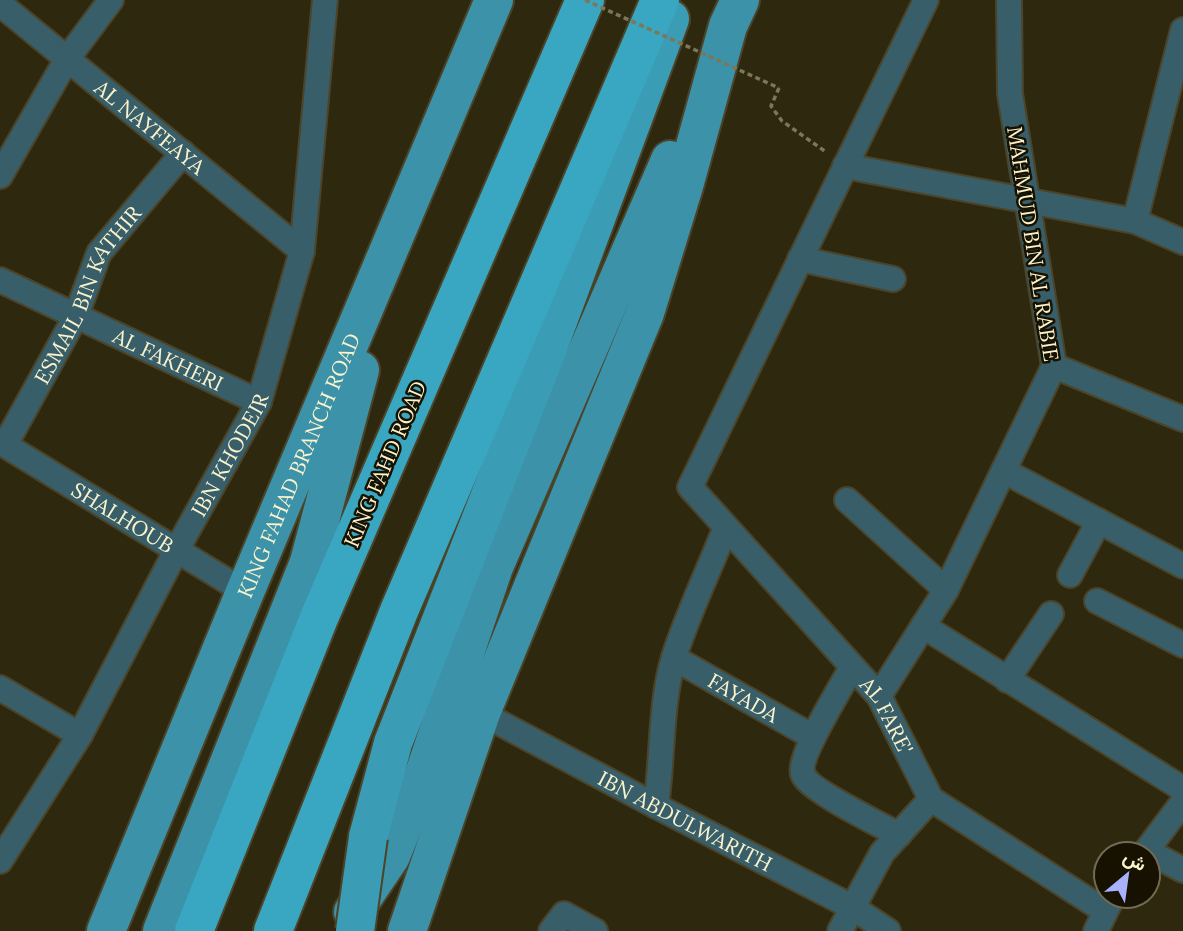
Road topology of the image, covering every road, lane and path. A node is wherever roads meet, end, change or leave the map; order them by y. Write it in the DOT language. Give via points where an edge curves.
graph roads {
  1 [pos="111,0"];
  2 [pos="324,0"];
  3 [pos="494,0"];
  4 [pos="585,0"];
  5 [pos="660,0"];
  6 [pos="677,0"];
  7 [pos="926,0"];
  8 [pos="1009,0"];
  9 [pos="0,4"];
  10 [pos="734,13"];
  11 [pos="1183,30"];
  12 [pos="68,59"];
  13 [pos="183,153"];
  14 [pos="4,161"];
  15 [pos="845,166"];
  16 [pos="1028,202"];
  17 [pos="1135,221"];
  18 [pos="397,232"];
  19 [pos="1183,242"];
  20 [pos="302,251"];
  21 [pos="800,259"];
  22 [pos="893,279"];
  23 [pos="0,280"];
  24 [pos="76,316"];
  25 [pos="1054,366"];
  26 [pos="259,402"];
  27 [pos="1183,419"];
  28 [pos="3,443"];
  29 [pos="1004,471"];
  30 [pos="847,500"];
  31 [pos="1099,521"];
  32 [pos="726,527"];
  33 [pos="176,551"];
  34 [pos="1183,566"];
  35 [pos="1070,575"];
  36 [pos="946,590"];
  37 [pos="244,592"];
  38 [pos="1097,601"];
  39 [pos="1051,614"];
  40 [pos="923,626"];
  41 [pos="1183,645"];
  42 [pos="674,658"];
  43 [pos="852,667"];
  44 [pos="1007,680"];
  45 [pos="0,688"];
  46 [pos="879,696"];
  47 [pos="481,713"];
  48 [pos="80,735"];
  49 [pos="813,737"];
  50 [pos="1183,789"];
  51 [pos="931,799"];
  52 [pos="1183,802"];
  53 [pos="656,806"];
  54 [pos="899,835"];
  55 [pos="1155,840"];
  56 [pos="1162,860"];
  57 [pos="0,861"];
  58 [pos="1183,870"];
  59 [pos="852,907"];
  60 [pos="1105,913"];
  61 [pos="557,922"];
  62 [pos="106,931"];
  63 [pos="162,931"];
  64 [pos="194,931"];
  65 [pos="273,931"];
  66 [pos="340,931"];
  67 [pos="355,931"];
  68 [pos="407,931"];
  69 [pos="595,931"];
  70 [pos="840,931"];
  71 [pos="888,931"];
  1 -- 12 [label="street"];
  2 -- 20 [label="street, IBN KHODEIR"];
  3 -- 18 [label="main road, KING FAHAD BRANCH ROAD"];
  4 -- 15 [label="path, bridge" via="779,88 771,106 782,121"];
  4 -- 64 [label="highway, KING FAHD ROAD" via="319,618"];
  5 -- 65 [label="highway" via="399,611"];
  6 -- 67 [label="highway, bridge" via="551,340 393,743 368,837"];
  7 -- 15 [label="street"];
  8 -- 16 [label="street, MAHMUD BIN AL RABIE" via="1010,94"];
  9 -- 12 [label="street, AL NAYFEAYA"];
  10 -- 47 [label="main road" via="645,313"];
  10 -- 66 [label="main road" via="494,567 391,856"];
  11 -- 17 [label="street"];
  12 -- 13 [label="street, AL NAYFEAYA"];
  12 -- 14 [label="street"];
  13 -- 20 [label="street, AL NAYFEAYA"];
  13 -- 24 [label="street, ESMAIL BIN KATHIR" via="99,253"];
  15 -- 16 [label="street"];
  15 -- 21 [label="street"];
  16 -- 17 [label="street"];
  16 -- 25 [label="street, MAHMUD BIN AL RABIE"];
  17 -- 19 [label="street"];
  18 -- 37 [label="main road, KING FAHAD BRANCH ROAD"];
  18 -- 63 [label="main road" via="309,562"];
  20 -- 26 [label="street, IBN KHODEIR"];
  21 -- 22 [label="street"];
  21 -- 32 [label="street, AL FARE'" via="690,487"];
  23 -- 24 [label="street, AL FAKHERI"];
  24 -- 26 [label="street, AL FAKHERI"];
  24 -- 28 [label="street, ESMAIL BIN KATHIR"];
  25 -- 27 [label="street"];
  25 -- 29 [label="street, MAHMUD BIN AL RABIE"];
  26 -- 33 [label="street, IBN KHODEIR"];
  28 -- 33 [label="street, SHALHOUB"];
  29 -- 31 [label="street"];
  29 -- 36 [label="street, MAHMUD BIN AL RABIE"];
  30 -- 36 [label="street"];
  31 -- 34 [label="street"];
  31 -- 35 [label="street"];
  32 -- 42 [label="street"];
  32 -- 43 [label="street, AL FARE'"];
  33 -- 37 [label="street, SHALHOUB"];
  33 -- 48 [label="street, IBN KHODEIR"];
  36 -- 40 [label="street, MAHMUD BIN AL RABIE"];
  37 -- 62 [label="main road, KING FAHAD BRANCH ROAD"];
  38 -- 41 [label="street"];
  39 -- 44 [label="street"];
  40 -- 44 [label="street"];
  40 -- 46 [label="street, MAHMUD BIN AL RABIE"];
  42 -- 49 [label="street, FAYADA"];
  42 -- 53 [label="street"];
  43 -- 46 [label="street, AL FARE'"];
  43 -- 49 [label="street"];
  44 -- 50 [label="street"];
  45 -- 48 [label="street"];
  46 -- 51 [label="street, AL FARE'"];
  47 -- 53 [label="street, IBN ABDULWARITH"];
  47 -- 68 [label="main road"];
  48 -- 57 [label="street, IBN KHODEIR"];
  49 -- 54 [label="street" via="802,762 802,774 809,783"];
  51 -- 54 [label="street"];
  51 -- 60 [label="street"];
  52 -- 55 [label="street"];
  53 -- 59 [label="street, IBN ABDULWARITH"];
  54 -- 59 [label="street" via="882,853"];
  56 -- 58 [label="street"];
  59 -- 70 [label="street"];
  59 -- 71 [label="street, IBN ABDULWARITH"];
  61 -- 69 [label="street"];
}
